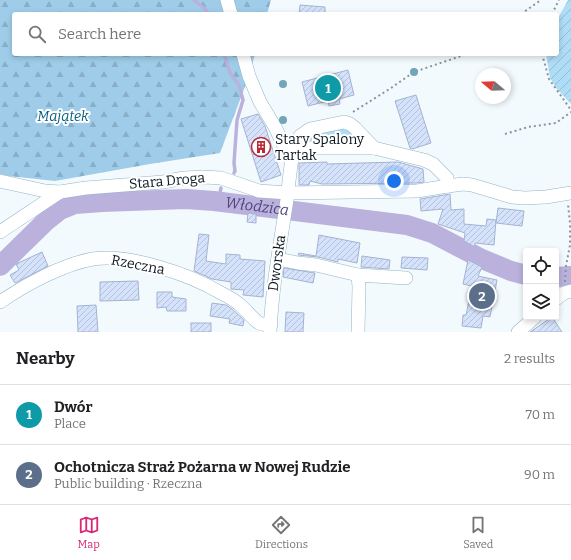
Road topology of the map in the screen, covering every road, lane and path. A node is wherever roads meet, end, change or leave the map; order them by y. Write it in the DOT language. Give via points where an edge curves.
graph roads {
  1 [pos="227,0"];
  2 [pos="541,0"];
  3 [pos="559,0"];
  4 [pos="231,12"];
  5 [pos="524,12"];
  6 [pos="553,12"];
  7 [pos="244,56"];
  8 [pos="461,56"];
  9 [pos="543,56"];
  10 [pos="566,104"];
  11 [pos="571,104"];
  12 [pos="571,111"];
  13 [pos="344,122"];
  14 [pos="505,134"];
  15 [pos="374,148"];
  16 [pos="292,155"];
  17 [pos="0,181"];
  18 [pos="448,186"];
  19 [pos="60,192"];
  20 [pos="569,193"];
  21 [pos="287,197"];
  22 [pos="0,232"];
  23 [pos="278,259"];
  24 [pos="358,275"];
  25 [pos="406,278"];
  26 [pos="568,289"];
  27 [pos="559,297"];
  28 [pos="0,302"];
  29 [pos="532,320"];
  30 [pos="271,328"];
  31 [pos="358,332"];
  32 [pos="518,332"];
  1 -- 4 [label="street"];
  2 -- 5 [label="path"];
  3 -- 6 [label="path"];
  7 -- 16 [label="street" via="260,102"];
  8 -- 13 [label="path" via="414,72 351,113"];
  9 -- 10 [label="path" via="549,79"];
  10 -- 11 [label="path"];
  10 -- 12 [label="path"];
  12 -- 14 [label="path" via="556,123"];
  13 -- 15 [label="street" via="355,128"];
  13 -- 16 [label="street" via="310,129 300,136"];
  15 -- 16 [label="street"];
  15 -- 18 [label="street" via="433,164 446,178"];
  16 -- 21 [label="street, Dworska"];
  17 -- 19 [label="street, Stara Droga"];
  18 -- 20 [label="street, Stara Droga" via="472,185 512,197 525,198"];
  18 -- 21 [label="street, Stara Droga" via="417,191"];
  19 -- 21 [label="street, Stara Droga" via="204,177 221,178"];
  19 -- 22 [label="street"];
  20 -- 26 [label="path" via="570,245 566,266"];
  21 -- 23 [label="street, Dworska"];
  23 -- 24 [label="street" via="316,264"];
  23 -- 30 [label="street, Dworska"];
  24 -- 25 [label="street"];
  24 -- 31 [label="street"];
  26 -- 27 [label="street"];
  28 -- 30 [label="street, Rzeczna" via="68,266 94,259 120,259 193,278 238,303 260,324"];
  29 -- 32 [label="street"];
}
